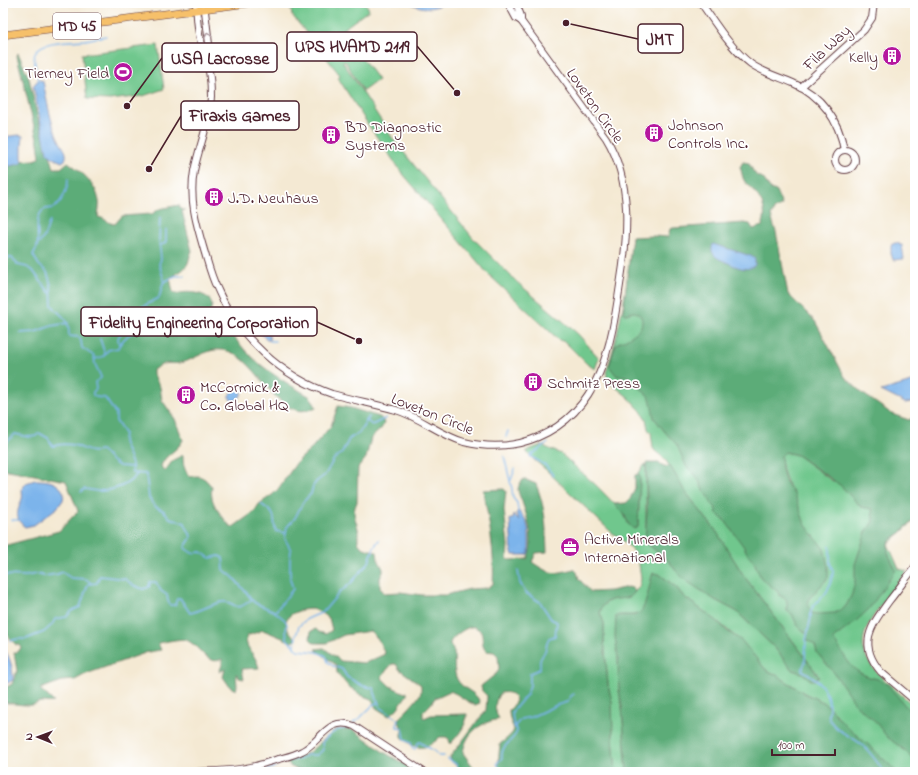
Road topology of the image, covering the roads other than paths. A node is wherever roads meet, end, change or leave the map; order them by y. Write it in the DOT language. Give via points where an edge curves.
graph roads {
  1 [pos="249,3"];
  2 [pos="508,3"];
  3 [pos="516,3"];
  4 [pos="701,3"];
  5 [pos="874,3"];
  6 [pos="204,6"];
  7 [pos="196,7"];
  8 [pos="521,21"];
  9 [pos="3,35"];
  10 [pos="207,60"];
  11 [pos="801,87"];
  12 [pos="844,150"];
  13 [pos="915,566"];
  14 [pos="915,701"];
  15 [pos="196,772"];
  16 [pos="424,772"];
  1 -- 6 [label="main road, MD 45"];
  2 -- 8 [label="street, Loveton Circle" via="516,18"];
  3 -- 8 [label="street, Loveton Circle"];
  4 -- 11 [label="street" via="746,60 770,75"];
  5 -- 11 [label="street, Fila Way" via="872,18 864,30"];
  6 -- 7 [label="main road, MD 45"];
  10 -- 6 [label="street, Loveton Circle, one-way" via="209,44"];
  7 -- 9 [label="main road, MD 45"];
  7 -- 10 [label="street, Loveton Circle" via="200,41"];
  8 -- 10 [label="street, Loveton Circle" via="613,150 623,185 626,239 613,329 604,361 592,388 579,408 560,425 536,438 511,445 490,446 466,442 400,411 316,388 278,365 244,333 216,288 193,210 193,177 210,102"];
  11 -- 12 [label="street" via="817,98 830,113 840,130"];
  13 -- 14 [label="street" via="873,623 868,642 870,655 876,667"];
  15 -- 16 [label="street" via="254,766 303,751 328,729 341,723 354,726"];
}
